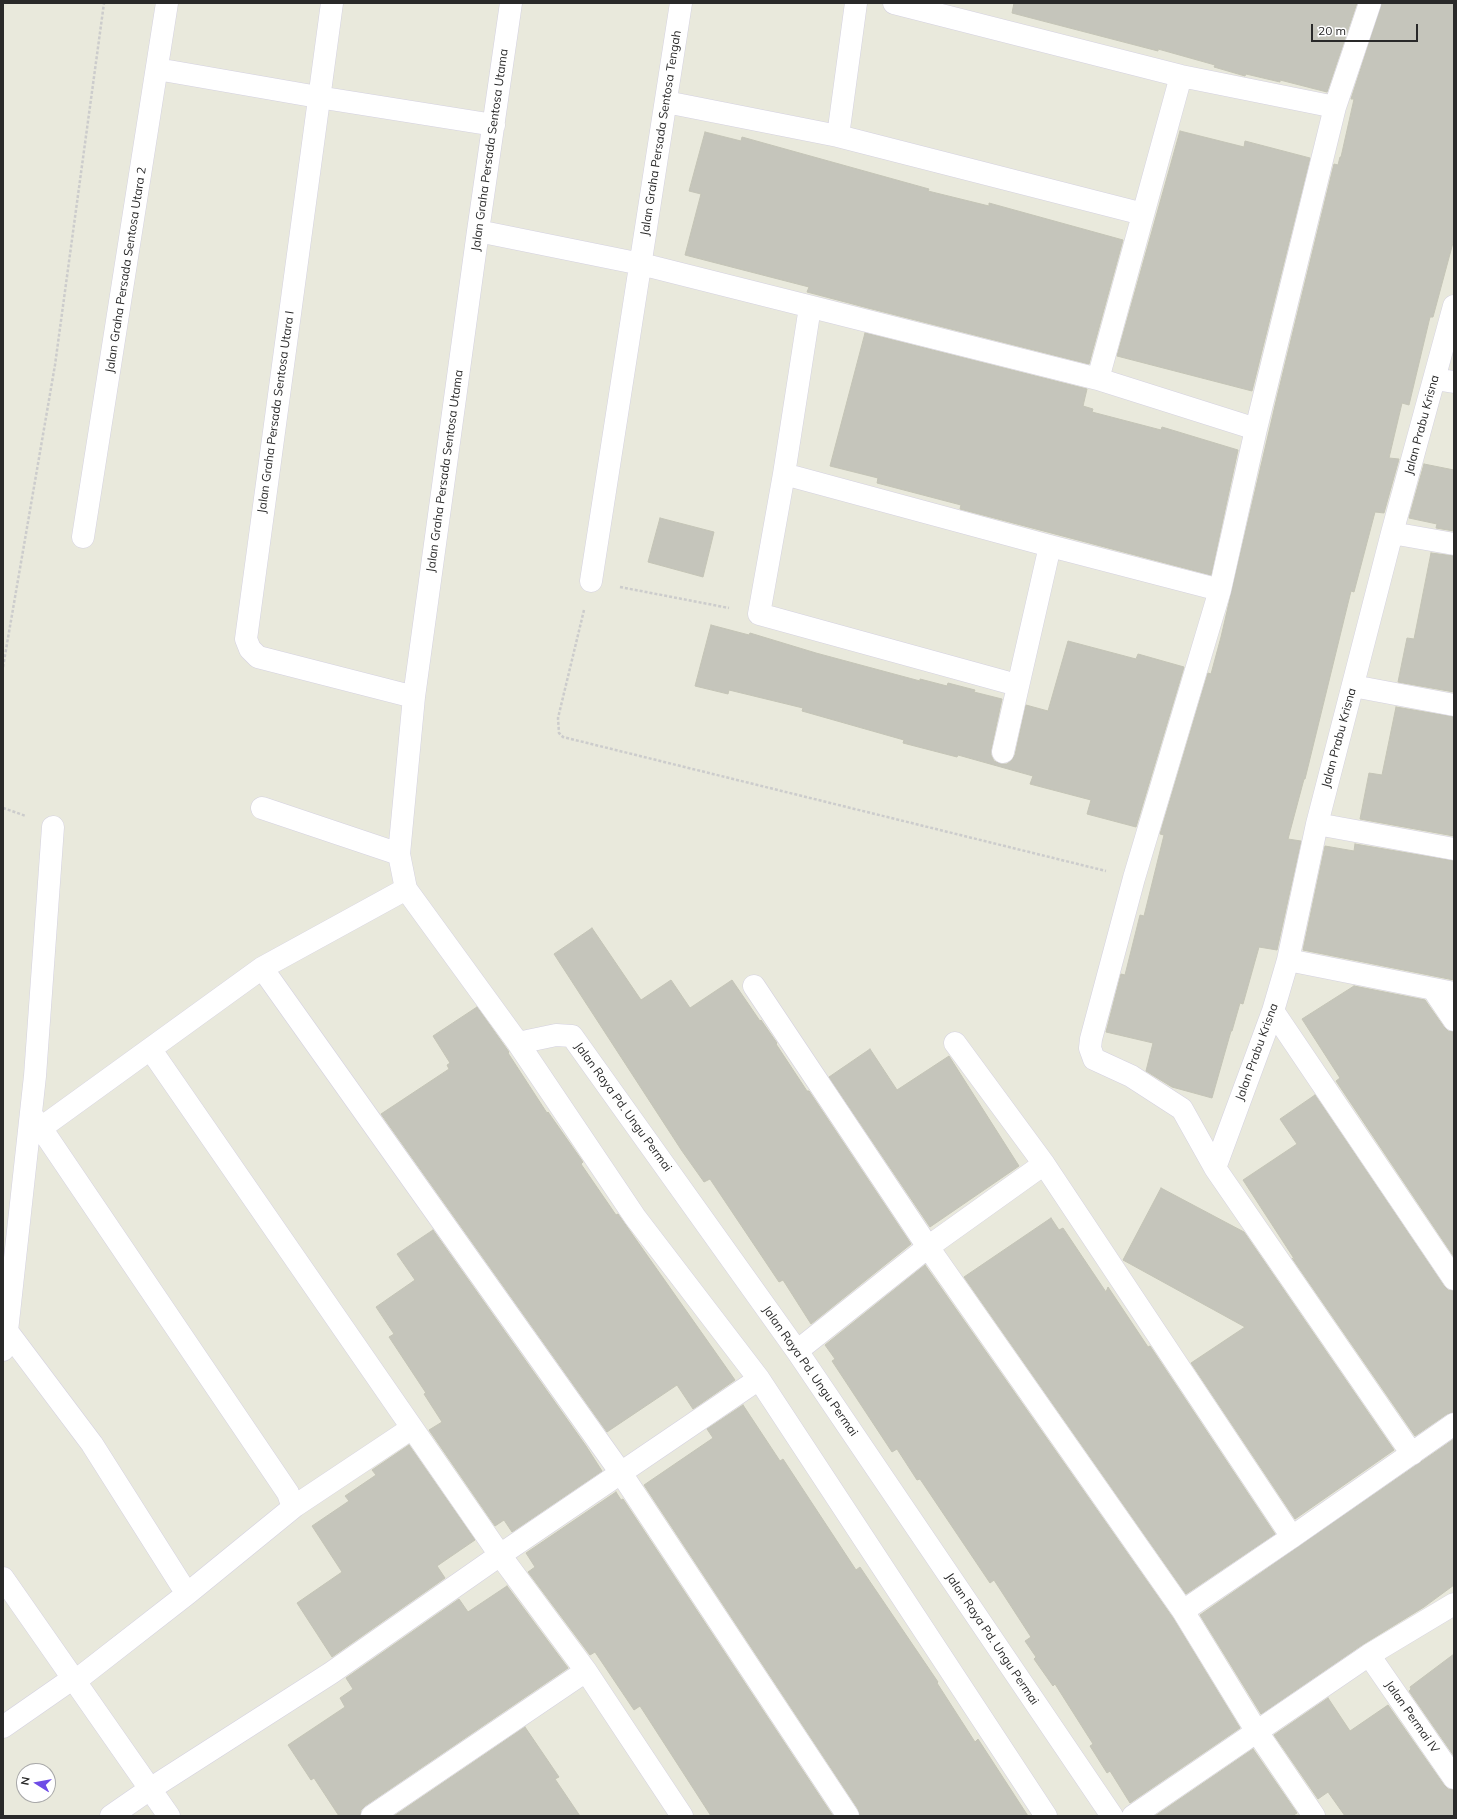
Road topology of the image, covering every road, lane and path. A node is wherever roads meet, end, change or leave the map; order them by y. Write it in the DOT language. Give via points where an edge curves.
graph roads {
  1 [pos="104,3"];
  2 [pos="167,3"];
  3 [pos="332,3"];
  4 [pos="511,3"];
  5 [pos="681,3"];
  6 [pos="856,3"];
  7 [pos="894,3"];
  8 [pos="1370,3"];
  9 [pos="157,69"];
  10 [pos="1181,76"];
  11 [pos="318,97"];
  12 [pos="666,102"];
  13 [pos="1335,107"];
  14 [pos="494,125"];
  15 [pos="838,136"];
  16 [pos="1142,214"];
  17 [pos="478,231"];
  18 [pos="642,264"];
  19 [pos="1454,306"];
  20 [pos="810,308"];
  21 [pos="1098,379"];
  22 [pos="1444,380"];
  23 [pos="1256,429"];
  24 [pos="784,474"];
  25 [pos="1392,533"];
  26 [pos="83,536"];
  27 [pos="1454,544"];
  28 [pos="1050,546"];
  29 [pos="591,581"];
  30 [pos="1220,590"];
  31 [pos="759,614"];
  32 [pos="3,667"];
  33 [pos="1017,685"];
  34 [pos="1353,686"];
  35 [pos="414,697"];
  36 [pos="1454,705"];
  37 [pos="1003,752"];
  38 [pos="262,808"];
  39 [pos="1317,824"];
  40 [pos="53,827"];
  41 [pos="1454,849"];
  42 [pos="399,854"];
  43 [pos="1134,878"];
  44 [pos="406,889"];
  45 [pos="1288,960"];
  46 [pos="262,968"];
  47 [pos="754,986"];
  48 [pos="1444,991"];
  49 [pos="1272,1010"];
  50 [pos="1454,1020"];
  51 [pos="518,1043"];
  52 [pos="955,1043"];
  53 [pos="151,1050"];
  54 [pos="36,1121"];
  55 [pos="1044,1164"];
  56 [pos="1215,1168"];
  57 [pos="928,1247"];
  58 [pos="1454,1279"];
  59 [pos="5,1340"];
  60 [pos="797,1351"];
  61 [pos="759,1379"];
  62 [pos="1454,1424"];
  63 [pos="412,1428"];
  64 [pos="1412,1454"];
  65 [pos="621,1473"];
  66 [pos="295,1506"];
  67 [pos="1292,1537"];
  68 [pos="500,1555"];
  69 [pos="3,1578"];
  70 [pos="187,1594"];
  71 [pos="1454,1604"];
  72 [pos="1183,1611"];
  73 [pos="1369,1655"];
  74 [pos="586,1671"];
  75 [pos="73,1680"];
  76 [pos="3,1727"];
  77 [pos="1257,1732"];
  78 [pos="1454,1778"];
  79 [pos="150,1789"];
  80 [pos="111,1816"];
  81 [pos="169,1816"];
  82 [pos="372,1816"];
  83 [pos="682,1816"];
  84 [pos="848,1816"];
  85 [pos="1046,1816"];
  86 [pos="1112,1816"];
  87 [pos="1133,1816"];
  88 [pos="1314,1816"];
  1 -- 32 [label="path" via="54,365"];
  2 -- 9 [label="street, Jalan Graha Persada Sentosa Utara 2"];
  3 -- 11 [label="street, Jalan Graha Persada Sentosa Utara I"];
  4 -- 14 [label="street, Jalan Graha Persada Sentosa Utama"];
  5 -- 12 [label="street, Jalan Graha Persada Sentosa Tengah"];
  6 -- 15 [label="street"];
  7 -- 10 [label="street"];
  8 -- 13 [label="street"];
  9 -- 11 [label="street"];
  9 -- 26 [label="street, Jalan Graha Persada Sentosa Utara 2"];
  10 -- 13 [label="street"];
  10 -- 16 [label="street"];
  11 -- 14 [label="street"];
  11 -- 35 [label="street, Jalan Graha Persada Sentosa Utara I" via="246,640 258,657"];
  12 -- 15 [label="street"];
  12 -- 18 [label="street, Jalan Graha Persada Sentosa Tengah"];
  13 -- 23 [label="street"];
  14 -- 17 [label="street, Jalan Graha Persada Sentosa Utama"];
  15 -- 16 [label="street"];
  16 -- 21 [label="street"];
  17 -- 18 [label="street"];
  17 -- 35 [label="street, Jalan Graha Persada Sentosa Utama"];
  18 -- 20 [label="street"];
  18 -- 29 [label="street, Jalan Graha Persada Sentosa Tengah"];
  19 -- 22 [label="street, Jalan Prabu Krisna"];
  20 -- 21 [label="street"];
  20 -- 24 [label="street"];
  21 -- 23 [label="street"];
  22 -- 25 [label="street, Jalan Prabu Krisna"];
  23 -- 30 [label="street"];
  24 -- 28 [label="street"];
  24 -- 31 [label="street"];
  25 -- 27 [label="street"];
  25 -- 34 [label="street, Jalan Prabu Krisna"];
  28 -- 30 [label="street"];
  28 -- 33 [label="street"];
  29 -- 31 [label="path"];
  29 -- 43 [label="path" via="558,718 559,733 564,737"];
  30 -- 43 [label="street"];
  31 -- 33 [label="street"];
  33 -- 37 [label="street"];
  34 -- 36 [label="street"];
  34 -- 39 [label="street, Jalan Prabu Krisna"];
  35 -- 42 [label="street, Jalan Graha Persada Sentosa Utama"];
  38 -- 42 [label="street"];
  39 -- 41 [label="street"];
  39 -- 45 [label="street, Jalan Prabu Krisna"];
  40 -- 54 [label="street"];
  42 -- 44 [label="street, Jalan Graha Persada Sentosa Utama"];
  43 -- 56 [label="street" via="1090,1048 1094,1059 1131,1076 1182,1109"];
  44 -- 46 [label="street"];
  44 -- 51 [label="street, Jalan Graha Persada Sentosa Utama"];
  45 -- 48 [label="street"];
  45 -- 49 [label="street, Jalan Prabu Krisna"];
  46 -- 53 [label="street"];
  46 -- 65 [label="street"];
  47 -- 57 [label="street"];
  48 -- 50 [label="street"];
  49 -- 56 [label="street, Jalan Prabu Krisna"];
  49 -- 58 [label="street"];
  51 -- 60 [label="street, Jalan Raya Pd. Ungu Permai" via="556,1035 572,1036"];
  51 -- 61 [label="street" via="635,1217"];
  52 -- 55 [label="street"];
  53 -- 54 [label="street"];
  53 -- 63 [label="street"];
  54 -- 59 [label="street"];
  54 -- 66 [label="street"];
  55 -- 57 [label="street"];
  55 -- 67 [label="street"];
  56 -- 64 [label="street"];
  57 -- 60 [label="street"];
  57 -- 72 [label="street"];
  59 -- 70 [label="street" via="92,1444"];
  60 -- 86 [label="street, Jalan Raya Pd. Ungu Permai"];
  61 -- 65 [label="street"];
  61 -- 85 [label="street"];
  62 -- 64 [label="street"];
  63 -- 66 [label="street"];
  63 -- 68 [label="street"];
  64 -- 67 [label="street"];
  65 -- 68 [label="street"];
  65 -- 84 [label="street"];
  66 -- 70 [label="street"];
  67 -- 72 [label="street"];
  68 -- 74 [label="street"];
  68 -- 79 [label="street" via="332,1673"];
  69 -- 75 [label="street"];
  70 -- 75 [label="street"];
  71 -- 73 [label="street"];
  72 -- 77 [label="street"];
  73 -- 77 [label="street"];
  73 -- 78 [label="street, Jalan Permai IV"];
  74 -- 82 [label="street"];
  74 -- 83 [label="street"];
  75 -- 76 [label="street"];
  75 -- 79 [label="street"];
  77 -- 87 [label="street"];
  77 -- 88 [label="street"];
  79 -- 80 [label="street"];
  79 -- 81 [label="street"];
}
